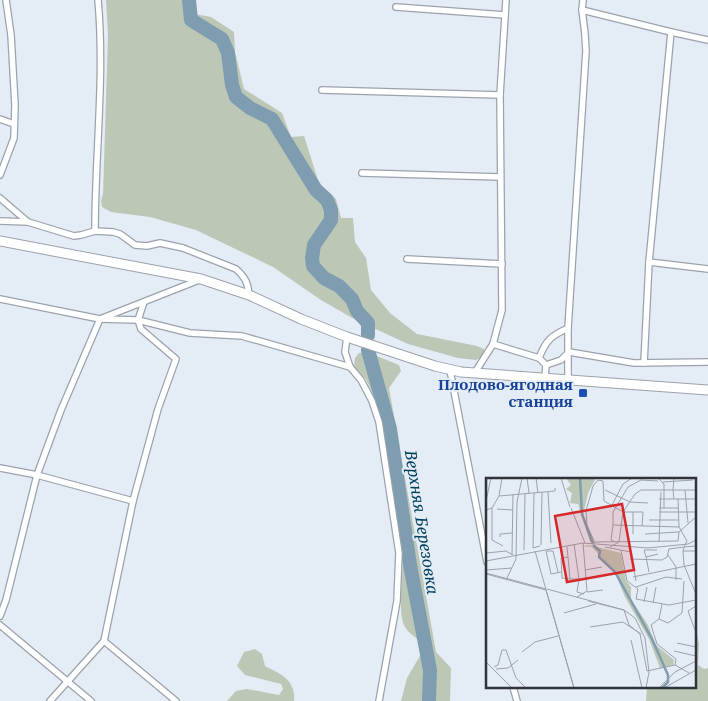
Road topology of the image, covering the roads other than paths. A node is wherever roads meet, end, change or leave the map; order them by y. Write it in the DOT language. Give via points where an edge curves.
graph roads {
  1 [pos="6,0"];
  2 [pos="98,0"];
  3 [pos="506,0"];
  4 [pos="583,0"];
  5 [pos="396,7"];
  6 [pos="582,10"];
  7 [pos="505,15"];
  8 [pos="671,32"];
  9 [pos="708,40"];
  10 [pos="322,90"];
  11 [pos="500,95"];
  12 [pos="0,119"];
  13 [pos="14,124"];
  14 [pos="362,173"];
  15 [pos="0,175"];
  16 [pos="500,177"];
  17 [pos="0,198"];
  18 [pos="0,221"];
  19 [pos="28,222"];
  20 [pos="95,231"];
  21 [pos="0,241"];
  22 [pos="407,259"];
  23 [pos="649,262"];
  24 [pos="502,264"];
  25 [pos="708,269"];
  26 [pos="201,279"];
  27 [pos="249,295"];
  28 [pos="0,299"];
  29 [pos="144,302"];
  30 [pos="100,319"];
  31 [pos="138,320"];
  32 [pos="568,328"];
  33 [pos="347,336"];
  34 [pos="493,344"];
  35 [pos="569,352"];
  36 [pos="539,358"];
  37 [pos="708,362"];
  38 [pos="644,363"];
  39 [pos="546,365"];
  40 [pos="350,367"];
  41 [pos="450,370"];
  42 [pos="474,374"];
  43 [pos="545,378"];
  44 [pos="568,379"];
  45 [pos="708,390"];
  46 [pos="0,468"];
  47 [pos="37,475"];
  48 [pos="133,501"];
  49 [pos="486,557"];
  50 [pos="0,616"];
  51 [pos="0,625"];
  52 [pos="104,641"];
  53 [pos="68,681"];
  54 [pos="512,688"];
  55 [pos="50,701"];
  56 [pos="92,701"];
  57 [pos="176,701"];
  58 [pos="379,701"];
  59 [pos="517,701"];
  1 -- 13 [label="street"];
  2 -- 20 [label="street" via="101,38"];
  3 -- 7 [label="street"];
  4 -- 6 [label="street"];
  5 -- 7 [label="street"];
  6 -- 8 [label="street"];
  6 -- 32 [label="street" via="586,51"];
  7 -- 11 [label="street"];
  8 -- 9 [label="street"];
  8 -- 23 [label="street"];
  10 -- 11 [label="street"];
  11 -- 16 [label="street"];
  12 -- 13 [label="street"];
  13 -- 15 [label="street" via="14,138"];
  14 -- 16 [label="street"];
  16 -- 24 [label="street"];
  17 -- 19 [label="street"];
  18 -- 19 [label="street"];
  19 -- 20 [label="street" via="74,236"];
  20 -- 27 [label="street" via="120,234 135,245 160,243 183,248 236,269 248,285"];
  21 -- 26 [label="main road"];
  22 -- 24 [label="street"];
  23 -- 25 [label="street"];
  23 -- 38 [label="street"];
  24 -- 34 [label="street" via="502,310"];
  26 -- 27 [label="main road"];
  26 -- 29 [label="street"];
  27 -- 33 [label="main road"];
  28 -- 30 [label="street"];
  29 -- 30 [label="street"];
  29 -- 31 [label="street"];
  30 -- 31 [label="street"];
  30 -- 47 [label="street"];
  31 -- 40 [label="street" via="190,333 242,336"];
  31 -- 48 [label="street" via="141,329 176,358 158,409"];
  32 -- 35 [label="street"];
  32 -- 36 [label="street" via="545,342"];
  33 -- 40 [label="street" via="345,352"];
  33 -- 41 [label="main road"];
  34 -- 36 [label="street"];
  34 -- 42 [label="street"];
  35 -- 38 [label="street"];
  35 -- 39 [label="street" via="561,360"];
  35 -- 44 [label="street"];
  36 -- 39 [label="street"];
  37 -- 38 [label="street"];
  39 -- 43 [label="street"];
  40 -- 58 [label="street" via="361,380 379,422 399,554 397,601"];
  41 -- 42 [label="main road"];
  41 -- 49 [label="street"];
  42 -- 43 [label="main road"];
  43 -- 44 [label="main road"];
  44 -- 45 [label="main road"];
  46 -- 47 [label="street"];
  47 -- 48 [label="street"];
  47 -- 50 [label="street"];
  48 -- 52 [label="street"];
  51 -- 53 [label="street"];
  52 -- 53 [label="street"];
  52 -- 57 [label="street"];
  53 -- 55 [label="street"];
  53 -- 56 [label="street"];
  54 -- 59 [label="street"];
}
